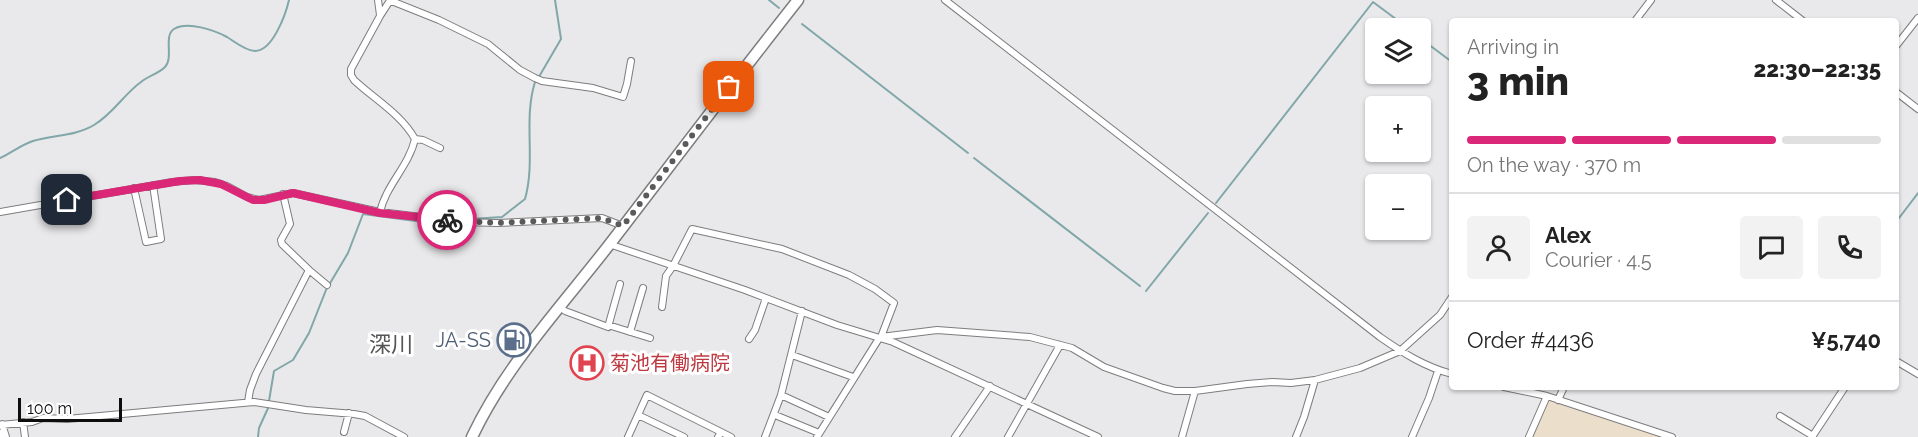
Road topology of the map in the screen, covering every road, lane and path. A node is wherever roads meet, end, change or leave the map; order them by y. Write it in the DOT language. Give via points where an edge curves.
graph roads {
  1 [pos="378,0"];
  2 [pos="798,0"];
  3 [pos="945,0"];
  4 [pos="1651,0"];
  5 [pos="1776,0"];
  6 [pos="380,16"];
  7 [pos="1637,18"];
  8 [pos="1799,18"];
  9 [pos="1918,18"];
  10 [pos="1899,42"];
  11 [pos="631,61"];
  12 [pos="1899,94"];
  13 [pos="1918,109"];
  14 [pos="415,139"];
  15 [pos="440,148"];
  16 [pos="153,185"];
  17 [pos="134,188"];
  18 [pos="283,194"];
  19 [pos="0,212"];
  20 [pos="380,213"];
  21 [pos="623,226"];
  22 [pos="609,244"];
  23 [pos="673,266"];
  24 [pos="309,270"];
  25 [pos="620,284"];
  26 [pos="327,285"];
  27 [pos="643,288"];
  28 [pos="766,298"];
  29 [pos="1449,302"];
  30 [pos="560,307"];
  31 [pos="662,307"];
  32 [pos="802,311"];
  33 [pos="608,325"];
  34 [pos="630,332"];
  35 [pos="881,337"];
  36 [pos="650,338"];
  37 [pos="749,339"];
  38 [pos="1060,345"];
  39 [pos="1400,351"];
  40 [pos="792,355"];
  41 [pos="1899,363"];
  42 [pos="1438,371"];
  43 [pos="1449,373"];
  44 [pos="1918,374"];
  45 [pos="854,377"];
  46 [pos="1315,380"];
  47 [pos="990,386"];
  48 [pos="1518,390"];
  49 [pos="1563,390"];
  50 [pos="1843,390"];
  51 [pos="1195,391"];
  52 [pos="781,395"];
  53 [pos="1547,396"];
  54 [pos="1558,400"];
  55 [pos="248,402"];
  56 [pos="1028,404"];
  57 [pos="349,413"];
  58 [pos="638,415"];
  59 [pos="775,415"];
  60 [pos="1780,416"];
  61 [pos="829,417"];
  62 [pos="23,422"];
  63 [pos="1,425"];
  64 [pos="344,432"];
  65 [pos="389,434"];
  66 [pos="720,434"];
  67 [pos="818,435"];
  68 [pos="631,436"];
  69 [pos="6,437"];
  70 [pos="25,437"];
  71 [pos="404,437"];
  72 [pos="472,437"];
  73 [pos="684,437"];
  74 [pos="731,437"];
  75 [pos="765,437"];
  76 [pos="955,437"];
  77 [pos="1008,437"];
  78 [pos="1098,437"];
  79 [pos="1182,437"];
  80 [pos="1296,437"];
  81 [pos="1412,437"];
  82 [pos="1529,437"];
  83 [pos="1672,437"];
  84 [pos="1812,437"];
  1 -- 6 [label="street"];
  2 -- 21 [label="highway"];
  3 -- 39 [label="street"];
  4 -- 7 [label="street"];
  5 -- 8 [label="street"];
  6 -- 11 [label="street" via="389,2 394,2 488,44 519,70 542,81 593,88 623,98"];
  6 -- 14 [label="street" via="352,66 351,75"];
  9 -- 10 [label="street"];
  12 -- 13 [label="street"];
  14 -- 15 [label="street"];
  14 -- 20 [label="street"];
  16 -- 17 [label="street"];
  16 -- 17 [label="street" via="162,239 146,242"];
  16 -- 18 [label="street" via="200,180 221,184 253,200"];
  17 -- 19 [label="street"];
  18 -- 20 [label="street"];
  18 -- 24 [label="street" via="290,224 282,244"];
  20 -- 21 [label="street" via="472,223 602,218"];
  21 -- 22 [label="highway"];
  22 -- 23 [label="street"];
  22 -- 30 [label="highway"];
  23 -- 28 [label="street"];
  23 -- 31 [label="street" via="666,276"];
  23 -- 35 [label="street" via="692,229 782,249 849,275 892,301"];
  24 -- 26 [label="street"];
  24 -- 55 [label="street" via="256,374"];
  25 -- 33 [label="street"];
  27 -- 34 [label="street"];
  28 -- 32 [label="street"];
  28 -- 37 [label="street"];
  29 -- 39 [label="street" via="1440,315"];
  30 -- 33 [label="street"];
  30 -- 72 [label="highway" via="509,373"];
  32 -- 35 [label="street"];
  32 -- 40 [label="street"];
  33 -- 34 [label="street"];
  34 -- 36 [label="street"];
  35 -- 38 [label="street" via="937,330 1030,337"];
  35 -- 45 [label="street"];
  35 -- 47 [label="street"];
  38 -- 51 [label="street" via="1128,376 1175,391"];
  38 -- 56 [label="street"];
  39 -- 42 [label="street"];
  39 -- 46 [label="street" via="1360,368"];
  40 -- 45 [label="street"];
  40 -- 52 [label="street"];
  41 -- 44 [label="street"];
  42 -- 43 [label="street"];
  42 -- 81 [label="street"];
  45 -- 61 [label="street"];
  46 -- 51 [label="street"];
  46 -- 80 [label="street"];
  47 -- 56 [label="street"];
  47 -- 76 [label="street"];
  48 -- 53 [label="street"];
  49 -- 54 [label="street"];
  50 -- 84 [label="street"];
  51 -- 79 [label="street"];
  52 -- 59 [label="street"];
  52 -- 61 [label="street"];
  53 -- 54 [label="street"];
  53 -- 82 [label="street"];
  54 -- 83 [label="street"];
  55 -- 57 [label="street"];
  55 -- 62 [label="street"];
  56 -- 77 [label="street"];
  56 -- 78 [label="street"];
  57 -- 64 [label="street"];
  57 -- 65 [label="street" via="366,416"];
  58 -- 66 [label="street" via="647,395"];
  58 -- 68 [label="street"];
  58 -- 73 [label="street"];
  59 -- 67 [label="street"];
  59 -- 75 [label="street"];
  60 -- 84 [label="street"];
  61 -- 67 [label="street"];
  62 -- 63 [label="street"];
  62 -- 70 [label="street"];
  63 -- 69 [label="street"];
  65 -- 71 [label="street"];
  66 -- 74 [label="street"];
}
